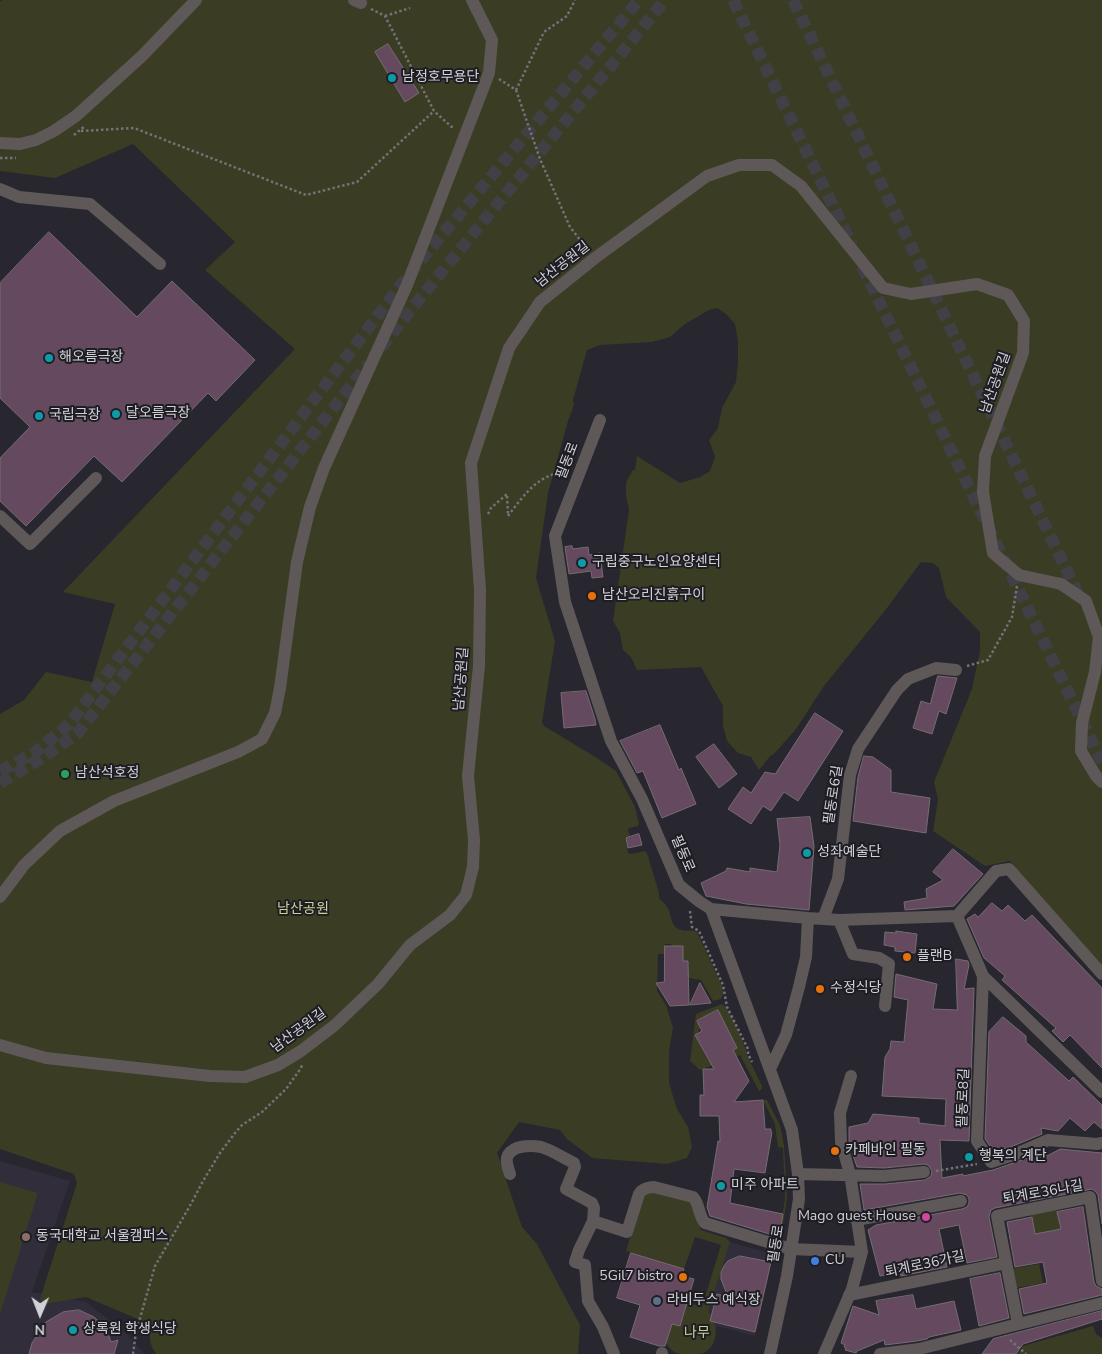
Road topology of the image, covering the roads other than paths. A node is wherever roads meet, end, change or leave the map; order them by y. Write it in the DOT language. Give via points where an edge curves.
graph roads {
  1 [pos="196,0"];
  2 [pos="472,0"];
  3 [pos="0,144"];
  4 [pos="0,189"];
  5 [pos="160,264"];
  6 [pos="600,420"];
  7 [pos="96,478"];
  8 [pos="0,516"];
  9 [pos="956,670"];
  10 [pos="1102,782"];
  11 [pos="0,897"];
  12 [pos="711,909"];
  13 [pos="956,916"];
  14 [pos="808,918"];
  15 [pos="823,919"];
  16 [pos="839,920"];
  17 [pos="1102,974"];
  18 [pos="983,976"];
  19 [pos="886,1006"];
  20 [pos="0,1045"];
  21 [pos="770,1069"];
  22 [pos="851,1076"];
  23 [pos="1102,1092"];
  24 [pos="1102,1143"];
  25 [pos="924,1172"];
  26 [pos="510,1174"];
  27 [pos="798,1174"];
  28 [pos="850,1174"];
  29 [pos="962,1201"];
  30 [pos="856,1220"];
  31 [pos="592,1221"];
  32 [pos="791,1249"];
  33 [pos="862,1252"];
  34 [pos="1006,1263"];
  35 [pos="1102,1281"];
  36 [pos="849,1294"];
  37 [pos="1102,1303"];
  38 [pos="1012,1326"];
  39 [pos="614,1354"];
  40 [pos="770,1354"];
  41 [pos="824,1354"];
  42 [pos="880,1354"];
  1 -- 3 [label="street" via="142,56 76,116 36,140"];
  2 -- 11 [label="street" via="492,40 489,74 407,285 324,468 310,507 297,562 277,705 262,739 238,752 114,801 60,831 24,865"];
  4 -- 5 [label="street" via="19,197 90,204"];
  6 -- 12 [label="street, 필동로" via="555,536 565,602 611,742 642,799 679,885"];
  7 -- 8 [label="street" via="30,544"];
  9 -- 15 [label="street, 필동로6길" via="936,668 908,678 858,749 850,774 838,879"];
  10 -- 20 [label="street, 남산공원길" via="1081,751 1082,723 1096,672 1099,637 1086,601 1061,584 1019,575 993,553 983,492 985,456 1023,353 1024,321 1008,295 977,284 910,294 882,288 801,186 772,165 739,165 707,176 595,258 540,302 509,348 471,463 480,590 479,666 468,776 473,867 466,895 450,915 410,945 378,984 334,1025 278,1065 245,1077 46,1058"];
  12 -- 14 [label="street"];
  12 -- 21 [label="street, 필동로"];
  13 -- 16 [label="street"];
  13 -- 17 [label="street" via="996,871 1009,869"];
  13 -- 18 [label="street, 필동로8길"];
  14 -- 15 [label="street"];
  14 -- 21 [label="street" via="806,957 799,987 786,1035"];
  15 -- 16 [label="street"];
  16 -- 19 [label="street" via="853,954 880,958 888,964"];
  18 -- 23 [label="street, 필동로8길"];
  18 -- 24 [label="street, 필동로8길" via="977,1141 991,1162 1048,1140"];
  21 -- 27 [label="street, 필동로" via="792,1130"];
  22 -- 28 [label="street" via="840,1113 841,1142"];
  25 -- 28 [label="street" via="884,1176"];
  26 -- 31 [label="street" via="508,1155 516,1147 542,1147 574,1163 566,1189 592,1203"];
  27 -- 28 [label="street"];
  27 -- 32 [label="street, 필동로" via="800,1199"];
  28 -- 30 [label="street"];
  29 -- 30 [label="street"];
  30 -- 33 [label="street"];
  31 -- 32 [label="street" via="627,1232 639,1194 654,1187 693,1197 704,1223"];
  31 -- 39 [label="street" via="574,1262 585,1266 588,1301 604,1327"];
  32 -- 33 [label="street"];
  32 -- 40 [label="street, 필동로"];
  33 -- 36 [label="street"];
  34 -- 35 [label="street, 퇴계로36나길" via="997,1216 1090,1197"];
  34 -- 36 [label="street, 퇴계로36가길"];
  34 -- 38 [label="street, 퇴계로36나길"];
  36 -- 41 [label="street"];
  37 -- 38 [label="street"];
  38 -- 42 [label="street" via="919,1349"];
}
